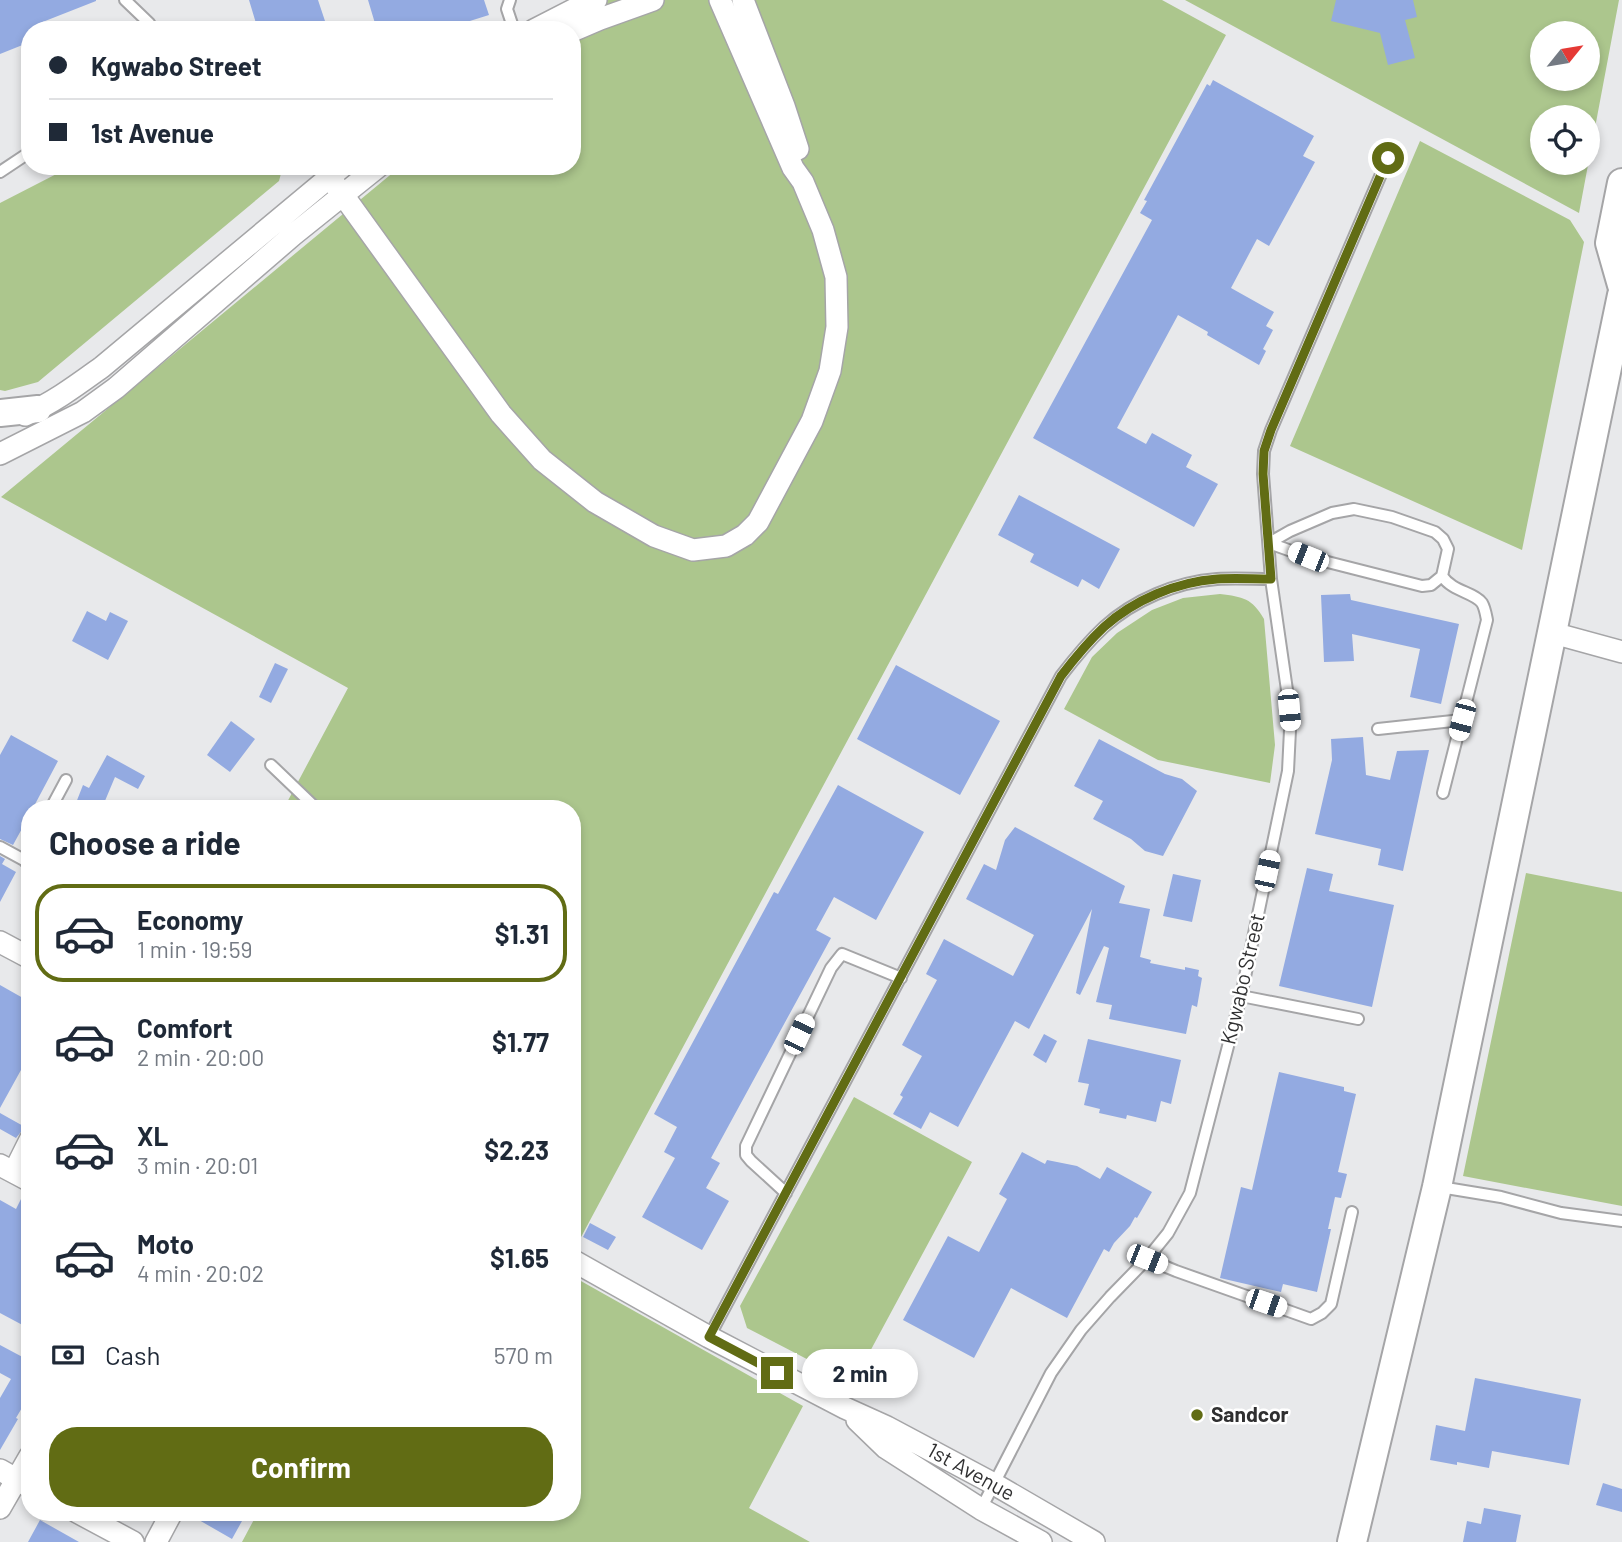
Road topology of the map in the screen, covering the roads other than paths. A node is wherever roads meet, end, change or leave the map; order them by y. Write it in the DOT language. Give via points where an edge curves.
graph roads {
  1 [pos="125,0"];
  2 [pos="510,0"];
  3 [pos="596,0"];
  4 [pos="653,0"];
  5 [pos="720,0"];
  6 [pos="743,0"];
  7 [pos="147,21"];
  8 [pos="511,21"];
  9 [pos="552,21"];
  10 [pos="581,27"];
  11 [pos="21,158"];
  12 [pos="1388,158"];
  13 [pos="0,172"];
  14 [pos="332,175"];
  15 [pos="337,175"];
  16 [pos="368,175"];
  17 [pos="803,181"];
  18 [pos="1622,183"];
  19 [pos="343,195"];
  20 [pos="1622,285"];
  21 [pos="1622,295"];
  22 [pos="38,409"];
  23 [pos="0,413"];
  24 [pos="0,425"];
  25 [pos="0,454"];
  26 [pos="1269,543"];
  27 [pos="1442,576"];
  28 [pos="1271,579"];
  29 [pos="1553,633"];
  30 [pos="1622,652"];
  31 [pos="1462,720"];
  32 [pos="1378,729"];
  33 [pos="271,765"];
  34 [pos="66,780"];
  35 [pos="1443,793"];
  36 [pos="55,800"];
  37 [pos="308,800"];
  38 [pos="0,847"];
  39 [pos="21,860"];
  40 [pos="0,942"];
  41 [pos="21,953"];
  42 [pos="901,978"];
  43 [pos="1241,996"];
  44 [pos="1358,1019"];
  45 [pos="1437,1187"];
  46 [pos="786,1193"];
  47 [pos="1352,1212"];
  48 [pos="1622,1221"];
  49 [pos="1147,1259"];
  50 [pos="581,1265"];
  51 [pos="709,1337"];
  52 [pos="845,1408"];
  53 [pos="15,1479"];
  54 [pos="994,1484"];
  55 [pos="0,1508"];
  56 [pos="981,1508"];
  57 [pos="94,1521"];
  58 [pos="168,1521"];
  59 [pos="133,1542"];
  60 [pos="156,1542"];
  61 [pos="1041,1542"];
  62 [pos="1094,1542"];
  63 [pos="1352,1542"];
  1 -- 7 [label="lane"];
  2 -- 8 [label="lane"];
  3 -- 9 [label="street"];
  4 -- 10 [label="street"];
  5 -- 17 [label="street" via="793,168"];
  6 -- 17 [label="street" via="802,160"];
  11 -- 13 [label="lane"];
  12 -- 26 [label="lane, Kgwabo Street" via="1264,451"];
  14 -- 22 [label="street" via="102,367"];
  15 -- 19 [label="street"];
  16 -- 19 [label="street"];
  17 -- 19 [label="street" via="836,277 837,327 830,371 812,421 758,522 726,546 693,550 654,537 595,502 542,460 501,414"];
  18 -- 20 [label="main road" via="1610,243"];
  19 -- 25 [label="street" via="116,388 83,412"];
  21 -- 29 [label="main road"];
  22 -- 23 [label="street"];
  22 -- 24 [label="street"];
  26 -- 27 [label="lane" via="1422,586"];
  26 -- 27 [label="lane" via="1332,513 1354,509 1435,532 1448,549"];
  26 -- 28 [label="lane, Kgwabo Street"];
  27 -- 31 [label="lane" via="1479,600 1487,620"];
  28 -- 42 [label="lane" via="1215,579 1147,598 1119,614 1082,650 1061,676"];
  28 -- 43 [label="lane, Kgwabo Street" via="1288,704 1288,771"];
  29 -- 30 [label="street"];
  29 -- 45 [label="main road"];
  31 -- 32 [label="lane"];
  31 -- 35 [label="lane"];
  33 -- 37 [label="lane"];
  34 -- 36 [label="lane"];
  38 -- 39 [label="lane"];
  40 -- 41 [label="street"];
  42 -- 46 [label="lane"];
  42 -- 46 [label="lane" via="842,954 831,968 746,1146 751,1161"];
  43 -- 44 [label="lane"];
  43 -- 49 [label="lane, Kgwabo Street" via="1190,1193"];
  45 -- 48 [label="lane"];
  45 -- 63 [label="main road"];
  46 -- 51 [label="lane"];
  47 -- 49 [label="lane" via="1331,1304 1311,1319"];
  49 -- 54 [label="lane, Kgwabo Street" via="1081,1330 1051,1373"];
  50 -- 51 [label="street, 1st Avenue"];
  51 -- 52 [label="street, 1st Avenue"];
  52 -- 54 [label="street, 1st Avenue"];
  52 -- 56 [label="street, 1st Avenue" via="886,1448"];
  53 -- 55 [label="street"];
  54 -- 56 [label="lane, Kgwabo Street"];
  54 -- 62 [label="street, 1st Avenue"];
  56 -- 61 [label="street, 1st Avenue"];
  57 -- 59 [label="street"];
  58 -- 60 [label="street"];
}
